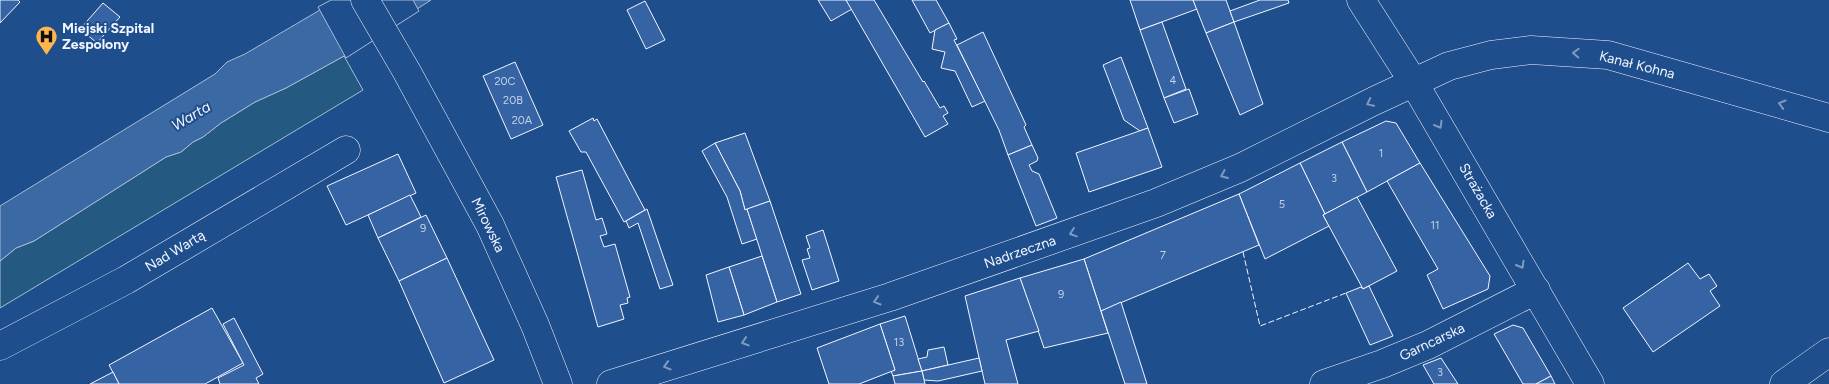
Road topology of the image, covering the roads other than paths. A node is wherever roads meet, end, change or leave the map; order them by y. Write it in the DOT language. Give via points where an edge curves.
graph roads {
  1 [pos="365,0"];
  2 [pos="1361,0"];
  3 [pos="1414,83"];
  4 [pos="1829,118"];
  5 [pos="346,150"];
  6 [pos="1536,290"];
  7 [pos="0,346"];
  8 [pos="1829,352"];
  9 [pos="558,384"];
  10 [pos="610,384"];
  11 [pos="1324,384"];
  12 [pos="1590,384"];
  13 [pos="1784,384"];
  1 -- 9 [label="street, Mirowska" via="490,225"];
  2 -- 3 [label="street, Strażacka"];
  4 -- 3 [label="street, Kanał Kohna, one-way" via="1608,55 1531,50 1491,55 1450,66"];
  3 -- 6 [label="street, Strażacka, one-way"];
  3 -- 10 [label="street, Nadrzeczna, one-way" via="1240,168 1156,203 890,297"];
  5 -- 7 [label="street, Nad Wartą" via="126,280"];
  6 -- 11 [label="street, Garncarska" via="1428,345"];
  6 -- 12 [label="street, Strażacka"];
  8 -- 13 [label="street"];
}
